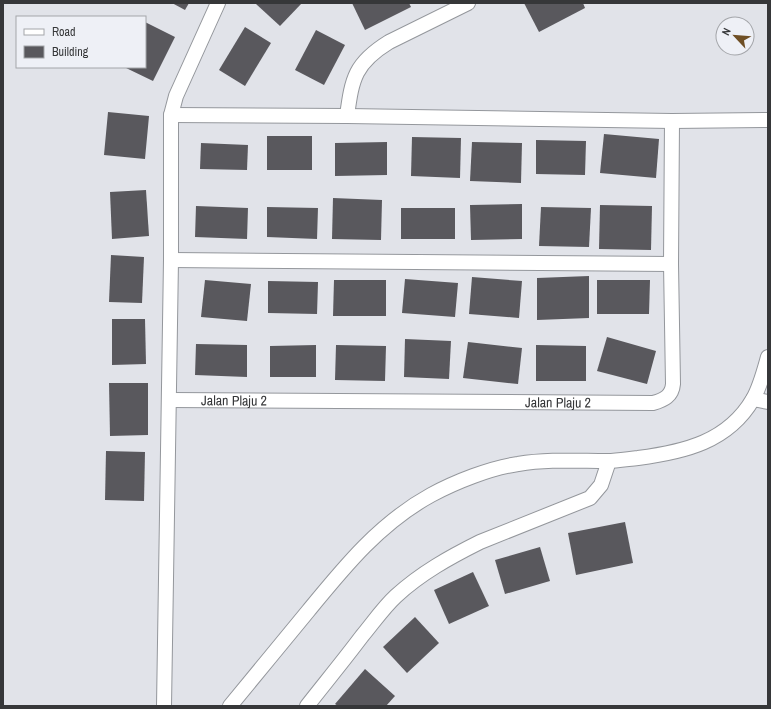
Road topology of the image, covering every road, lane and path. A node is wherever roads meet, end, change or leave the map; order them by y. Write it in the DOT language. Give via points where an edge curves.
graph roads {
  1 [pos="218,3"];
  2 [pos="468,3"];
  3 [pos="171,114"];
  4 [pos="347,116"];
  5 [pos="768,120"];
  6 [pos="672,121"];
  7 [pos="171,260"];
  8 [pos="671,264"];
  9 [pos="768,357"];
  10 [pos="753,399"];
  11 [pos="170,400"];
  12 [pos="768,402"];
  13 [pos="609,461"];
  14 [pos="164,706"];
  15 [pos="230,706"];
  16 [pos="307,706"];
  1 -- 3 [label="street" via="176,96"];
  2 -- 4 [label="street" via="376,50 356,73 351,87"];
  3 -- 4 [label="street"];
  3 -- 7 [label="street"];
  4 -- 6 [label="street"];
  5 -- 6 [label="street"];
  6 -- 8 [label="street, Jalan Plaju 2"];
  7 -- 8 [label="street"];
  7 -- 11 [label="street"];
  8 -- 11 [label="street, Jalan Plaju 2" via="673,384 670,395 662,401 637,403"];
  9 -- 10 [label="street"];
  10 -- 12 [label="street"];
  10 -- 13 [label="street" via="727,428 703,444 666,454"];
  11 -- 14 [label="street"];
  13 -- 15 [label="street" via="564,460 517,464 480,474 431,494 392,520 353,557"];
  13 -- 16 [label="street" via="601,485 590,498 463,550 408,586 381,613"];
}
